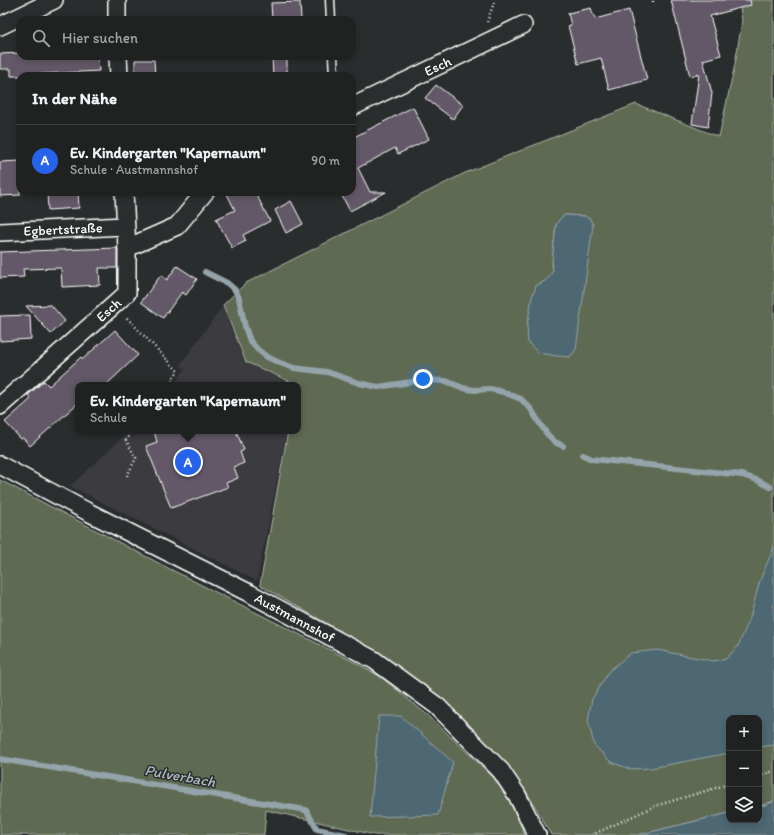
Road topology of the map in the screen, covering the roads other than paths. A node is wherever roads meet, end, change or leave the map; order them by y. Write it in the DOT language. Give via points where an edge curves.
graph roads {
  1 [pos="54,0"];
  2 [pos="117,0"];
  3 [pos="330,0"];
  4 [pos="21,16"];
  5 [pos="117,16"];
  6 [pos="331,16"];
  7 [pos="16,18"];
  8 [pos="523,25"];
  9 [pos="0,26"];
  10 [pos="118,60"];
  11 [pos="333,60"];
  12 [pos="119,72"];
  13 [pos="334,72"];
  14 [pos="356,105"];
  15 [pos="124,196"];
  16 [pos="202,196"];
  17 [pos="126,226"];
  18 [pos="0,232"];
  19 [pos="126,248"];
  20 [pos="0,406"];
  21 [pos="0,465"];
  22 [pos="537,835"];
  1 -- 4 [label="street"];
  2 -- 5 [label="street"];
  3 -- 6 [label="lane"];
  7 -- 9 [label="street"];
  8 -- 14 [label="street, Esch"];
  10 -- 12 [label="street"];
  11 -- 13 [label="lane"];
  15 -- 17 [label="street"];
  16 -- 19 [label="street" via="177,226"];
  17 -- 18 [label="street, Egbertstraße"];
  17 -- 19 [label="street"];
  19 -- 20 [label="street, Esch" via="127,293"];
  21 -- 22 [label="street, Austmannshof" via="374,660 437,706 501,771 517,795"];
}
